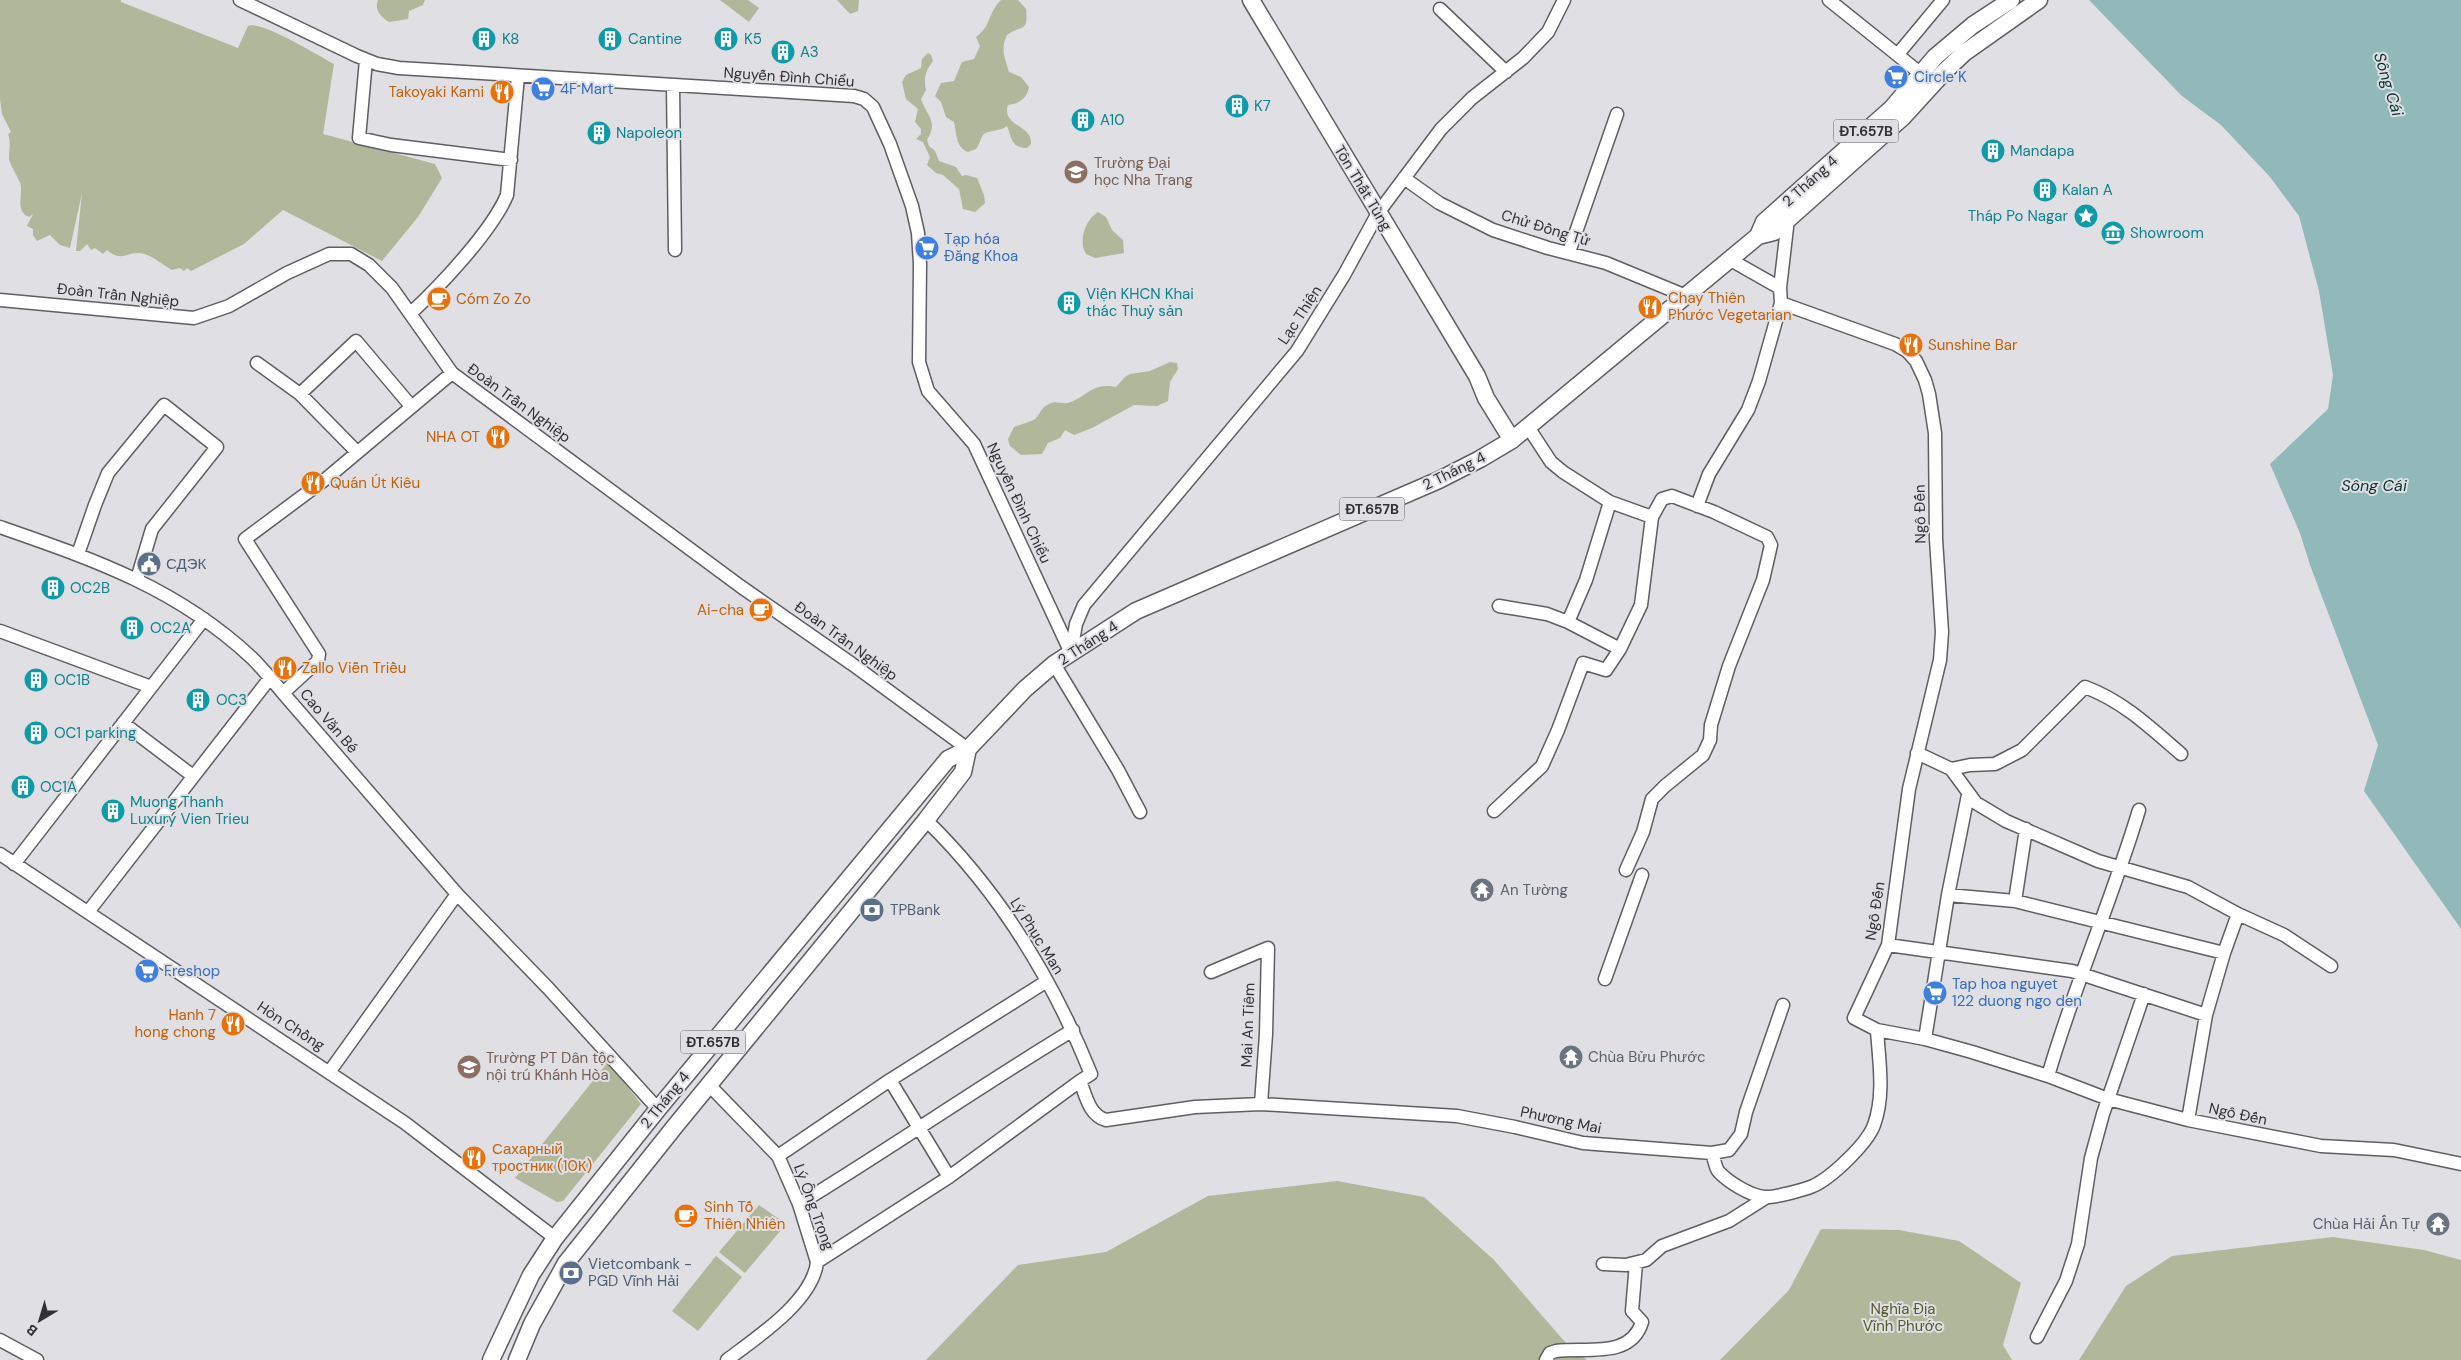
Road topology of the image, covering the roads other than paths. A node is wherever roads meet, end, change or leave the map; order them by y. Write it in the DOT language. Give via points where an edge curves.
graph roads {
  1 [pos="240,0"];
  2 [pos="1251,0"];
  3 [pos="1564,0"];
  4 [pos="1829,0"];
  5 [pos="1943,0"];
  6 [pos="2011,0"];
  7 [pos="2039,0"];
  8 [pos="1440,9"];
  9 [pos="1978,32"];
  10 [pos="1898,54"];
  11 [pos="366,60"];
  12 [pos="1506,72"];
  13 [pos="1920,73"];
  14 [pos="518,76"];
  15 [pos="673,85"];
  16 [pos="1617,114"];
  17 [pos="511,160"];
  18 [pos="1404,178"];
  19 [pos="1378,213"];
  20 [pos="1788,219"];
  21 [pos="1758,236"];
  22 [pos="675,250"];
  23 [pos="1569,252"];
  24 [pos="1729,259"];
  25 [pos="1780,288"];
  26 [pos="1686,296"];
  27 [pos="0,300"];
  28 [pos="1781,303"];
  29 [pos="411,313"];
  30 [pos="257,364"];
  31 [pos="452,374"];
  32 [pos="300,394"];
  33 [pos="411,406"];
  34 [pos="1520,434"];
  35 [pos="357,452"];
  36 [pos="1610,502"];
  37 [pos="1697,506"];
  38 [pos="1652,517"];
  39 [pos="0,527"];
  40 [pos="78,554"];
  41 [pos="137,579"];
  42 [pos="1499,606"];
  43 [pos="204,619"];
  44 [pos="1568,622"];
  45 [pos="0,631"];
  46 [pos="1620,648"];
  47 [pos="1071,653"];
  48 [pos="1054,664"];
  49 [pos="270,678"];
  50 [pos="151,687"];
  51 [pos="283,692"];
  52 [pos="123,723"];
  53 [pos="968,749"];
  54 [pos="1917,753"];
  55 [pos="2181,754"];
  56 [pos="1950,769"];
  57 [pos="193,776"];
  58 [pos="1968,795"];
  59 [pos="2139,810"];
  60 [pos="1494,811"];
  61 [pos="1140,812"];
  62 [pos="926,820"];
  63 [pos="2026,829"];
  64 [pos="0,854"];
  65 [pos="14,864"];
  66 [pos="2121,868"];
  67 [pos="1626,870"];
  68 [pos="1642,874"];
  69 [pos="458,894"];
  70 [pos="1948,894"];
  71 [pos="2014,901"];
  72 [pos="88,912"];
  73 [pos="2238,914"];
  74 [pos="2102,921"];
  75 [pos="1888,944"];
  76 [pos="1939,952"];
  77 [pos="2224,953"];
  78 [pos="2331,966"];
  79 [pos="1212,972"];
  80 [pos="2082,974"];
  81 [pos="1605,980"];
  82 [pos="1047,981"];
  83 [pos="2144,994"];
  84 [pos="1783,1006"];
  85 [pos="2206,1015"];
  86 [pos="1073,1030"];
  87 [pos="1877,1030"];
  88 [pos="1925,1039"];
  89 [pos="330,1071"];
  90 [pos="2048,1076"];
  91 [pos="890,1080"];
  92 [pos="1080,1081"];
  93 [pos="709,1085"];
  94 [pos="2108,1099"];
  95 [pos="1261,1104"];
  96 [pos="658,1108"];
  97 [pos="2188,1120"];
  98 [pos="919,1127"];
  99 [pos="1712,1153"];
  100 [pos="778,1156"];
  101 [pos="2461,1164"];
  102 [pos="950,1177"];
  103 [pos="1767,1197"];
  104 [pos="798,1204"];
  105 [pos="555,1238"];
  106 [pos="817,1262"];
  107 [pos="566,1263"];
  108 [pos="1636,1263"];
  109 [pos="1603,1264"];
  110 [pos="2038,1337"];
  111 [pos="0,1340"];
  112 [pos="38,1360"];
  113 [pos="491,1360"];
  114 [pos="517,1360"];
  115 [pos="727,1360"];
  116 [pos="1546,1360"];
  1 -- 11 [label="street, Nguyễn Đình Chiểu"];
  2 -- 19 [label="main road, Tôn Thất Tùng"];
  3 -- 12 [label="street, Lạc Thiện" via="1548,32"];
  4 -- 10 [label="street"];
  5 -- 10 [label="street"];
  6 -- 9 [label="main road, ĐT.657B"];
  7 -- 9 [label="main road, ĐT.657B"];
  8 -- 12 [label="street"];
  9 -- 13 [label="main road, 2 Tháng 4 / ĐT.657B"];
  9 -- 20 [label="main road, 2 Tháng 4 / ĐT.657B" via="1902,118"];
  10 -- 13 [label="street"];
  11 -- 14 [label="street, Nguyễn Đình Chiểu" via="399,68"];
  11 -- 17 [label="street" via="359,138"];
  12 -- 18 [label="street, Lạc Thiện" via="1454,115"];
  13 -- 21 [label="main road, 2 Tháng 4 / ĐT.657B" via="1892,108 1764,222"];
  14 -- 15 [label="street, Nguyễn Đình Chiểu"];
  14 -- 17 [label="street"];
  15 -- 22 [label="street"];
  15 -- 47 [label="street, Nguyễn Đình Chiểu" via="854,96 873,107 890,144 918,232 918,350 924,380 928,391 974,444"];
  16 -- 23 [label="street"];
  17 -- 29 [label="street" via="507,195 495,219"];
  18 -- 19 [label="street, Lạc Thiện"];
  18 -- 23 [label="street, Chử Đồng Tử" via="1439,203 1493,230"];
  19 -- 34 [label="main road, Tôn Thất Tùng" via="1477,376 1486,398"];
  19 -- 47 [label="street, Lạc Thiện" via="1297,351 1084,605"];
  20 -- 21 [label="main road, 2 Tháng 4 / ĐT.657B" via="1774,232"];
  20 -- 25 [label="street"];
  21 -- 24 [label="main road, 2 Tháng 4 / ĐT.657B"];
  23 -- 26 [label="street, Chử Đồng Tử" via="1606,263"];
  24 -- 25 [label="street"];
  24 -- 26 [label="main road, 2 Tháng 4 / ĐT.657B"];
  25 -- 28 [label="street"];
  26 -- 34 [label="main road, 2 Tháng 4 / ĐT.657B"];
  27 -- 29 [label="street, Đoàn Trần Nghiệp" via="194,318 229,306 287,274 329,254 339,253 351,254 369,265"];
  28 -- 37 [label="street" via="1748,410 1709,474"];
  28 -- 54 [label="street, Ngô Đến" via="1901,348 1916,361 1925,380 1935,432 1936,539 1942,632 1940,660"];
  29 -- 31 [label="street, Đoàn Trần Nghiệp"];
  30 -- 32 [label="street"];
  31 -- 33 [label="street, Cao Văn Bé"];
  31 -- 53 [label="street, Đoàn Trần Nghiệp"];
  32 -- 33 [label="street" via="356,341"];
  32 -- 35 [label="street"];
  33 -- 35 [label="street, Cao Văn Bé"];
  34 -- 36 [label="street" via="1551,462"];
  34 -- 47 [label="main road, 2 Tháng 4 / ĐT.657B" via="1439,480 1136,611"];
  35 -- 51 [label="street, Cao Văn Bé" via="245,539 318,654 318,661"];
  36 -- 38 [label="street"];
  36 -- 44 [label="street" via="1586,580"];
  37 -- 38 [label="street" via="1672,496 1662,499"];
  37 -- 67 [label="street" via="1767,537 1771,545 1763,580 1729,666 1711,725 1710,740 1703,755 1652,799 1643,832"];
  38 -- 46 [label="street" via="1640,605"];
  39 -- 40 [label="street"];
  40 -- 41 [label="street"];
  40 -- 41 [label="street" via="108,473 164,405 217,447 152,529"];
  41 -- 43 [label="street"];
  42 -- 44 [label="street" via="1547,614"];
  43 -- 49 [label="street" via="253,659"];
  43 -- 50 [label="street"];
  44 -- 46 [label="street"];
  45 -- 50 [label="street"];
  46 -- 60 [label="street" via="1606,670 1583,663 1542,766"];
  47 -- 48 [label="main road, 2 Tháng 4 / ĐT.657B"];
  48 -- 53 [label="main road, 2 Tháng 4 / ĐT.657B"];
  48 -- 61 [label="street"];
  49 -- 51 [label="street"];
  49 -- 57 [label="street"];
  50 -- 52 [label="street"];
  51 -- 69 [label="street, Cao Văn Bé"];
  52 -- 57 [label="street"];
  52 -- 65 [label="street"];
  53 -- 62 [label="main road, 2 Tháng 4 / ĐT.657B" via="963,772"];
  53 -- 96 [label="main road, 2 Tháng 4 / ĐT.657B" via="948,759"];
  54 -- 56 [label="street"];
  54 -- 75 [label="street, Ngô Đến" via="1909,789"];
  55 -- 56 [label="street" via="2131,711 2104,694 2085,687 2035,740 2016,754 1995,764"];
  56 -- 58 [label="street"];
  57 -- 72 [label="street"];
  58 -- 63 [label="street" via="1991,812"];
  58 -- 70 [label="street"];
  59 -- 66 [label="street"];
  62 -- 82 [label="street, Lý Phục Man" via="977,875"];
  62 -- 93 [label="main road, 2 Tháng 4 / ĐT.657B"];
  63 -- 66 [label="street"];
  63 -- 71 [label="street"];
  64 -- 65 [label="street, Hòn Chồng"];
  65 -- 72 [label="street, Hòn Chồng"];
  66 -- 73 [label="street" via="2188,887"];
  66 -- 74 [label="street"];
  68 -- 81 [label="street"];
  69 -- 89 [label="street"];
  69 -- 96 [label="street, Cao Văn Bé"];
  70 -- 71 [label="street"];
  70 -- 76 [label="street"];
  71 -- 74 [label="street"];
  72 -- 89 [label="street, Hòn Chồng"];
  73 -- 77 [label="street"];
  73 -- 78 [label="street" via="2284,935"];
  74 -- 77 [label="street"];
  74 -- 80 [label="street"];
  75 -- 76 [label="street"];
  75 -- 87 [label="street, Ngô Đến" via="1854,1018"];
  76 -- 80 [label="street"];
  76 -- 88 [label="street"];
  77 -- 85 [label="street"];
  79 -- 95 [label="street, Mai An Tiêm" via="1268,948"];
  80 -- 83 [label="street"];
  80 -- 90 [label="street"];
  82 -- 86 [label="street, Lý Phục Man"];
  82 -- 91 [label="street"];
  83 -- 85 [label="street"];
  83 -- 94 [label="street"];
  84 -- 99 [label="street, Phương Mai" via="1739,1139 1729,1150"];
  85 -- 97 [label="street"];
  86 -- 92 [label="street, Lý Phục Man" via="1091,1074"];
  86 -- 98 [label="street"];
  87 -- 88 [label="street, Ngô Đến"];
  87 -- 103 [label="street" via="1880,1101 1870,1134 1854,1153 1813,1186"];
  88 -- 90 [label="street, Ngô Đến"];
  89 -- 105 [label="street, Hòn Chồng" via="445,1151"];
  90 -- 94 [label="street, Ngô Đến"];
  91 -- 98 [label="street"];
  91 -- 100 [label="street"];
  92 -- 95 [label="street, Phương Mai" via="1093,1112 1106,1120 1195,1107"];
  92 -- 102 [label="street"];
  93 -- 100 [label="street, Lý Ông Trọng"];
  93 -- 107 [label="main road, 2 Tháng 4 / ĐT.657B"];
  94 -- 97 [label="street, Ngô Đến"];
  94 -- 110 [label="street" via="2088,1170 2078,1244 2066,1281"];
  95 -- 99 [label="street, Phương Mai" via="1457,1116 1583,1143"];
  96 -- 105 [label="main road, 2 Tháng 4 / ĐT.657B"];
  97 -- 101 [label="street, Ngô Đến" via="2321,1146 2394,1150"];
  98 -- 102 [label="street"];
  98 -- 104 [label="street"];
  99 -- 103 [label="street" via="1717,1169 1726,1178"];
  100 -- 104 [label="street, Lý Ông Trọng"];
  102 -- 106 [label="street"];
  103 -- 108 [label="street" via="1730,1221 1662,1246 1646,1260"];
  104 -- 106 [label="street, Lý Ông Trọng"];
  105 -- 107 [label="main road"];
  105 -- 113 [label="main road, 2 Tháng 4 / ĐT.657B" via="528,1282"];
  106 -- 115 [label="street, Lý Ông Trọng" via="816,1271 798,1299 770,1327"];
  107 -- 114 [label="main road, 2 Tháng 4 / ĐT.657B" via="532,1324"];
  108 -- 109 [label="street"];
  108 -- 116 [label="street" via="1632,1311 1642,1322 1635,1338 1626,1344 1598,1349 1556,1351 1550,1353"];
  111 -- 112 [label="street"];
}
